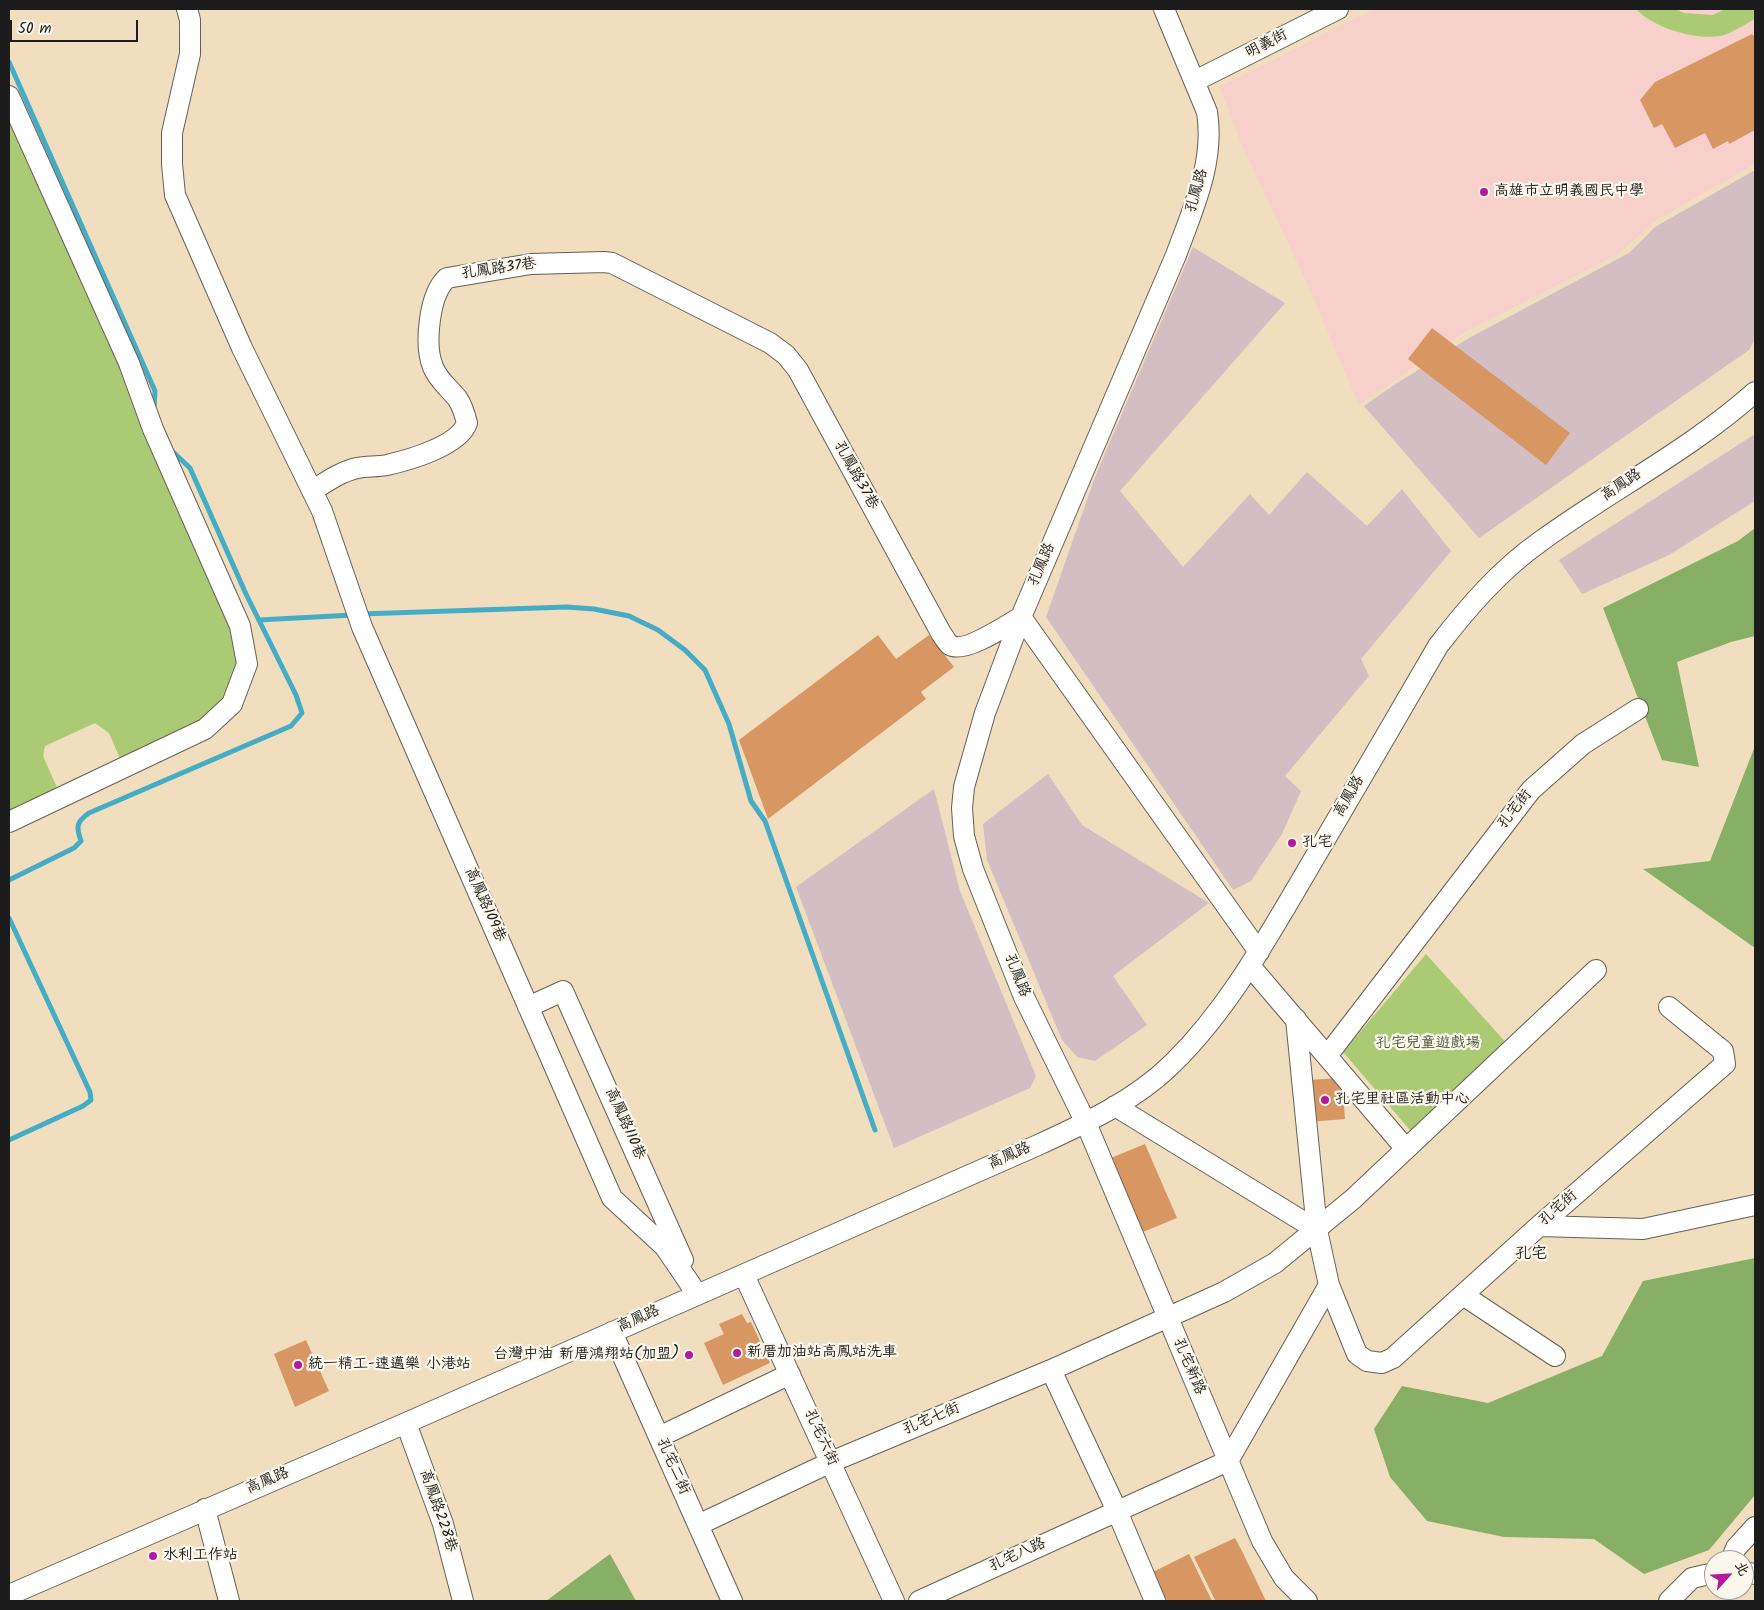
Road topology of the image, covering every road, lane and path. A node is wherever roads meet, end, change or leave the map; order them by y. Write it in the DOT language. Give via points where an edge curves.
graph roads {
  1 [pos="186,9"];
  2 [pos="1164,9"];
  3 [pos="1338,9"];
  4 [pos="1316,14"];
  5 [pos="1196,81"];
  6 [pos="9,96"];
  7 [pos="1755,392"];
  8 [pos="312,491"];
  9 [pos="1021,617"];
  10 [pos="1638,709"];
  11 [pos="9,822"];
  12 [pos="1254,959"];
  13 [pos="1596,970"];
  14 [pos="528,1007"];
  15 [pos="1669,1007"];
  16 [pos="1296,1019"];
  17 [pos="1327,1056"];
  18 [pos="1114,1106"];
  19 [pos="1086,1123"];
  20 [pos="1406,1149"];
  21 [pos="1755,1205"];
  22 [pos="1539,1226"];
  23 [pos="1317,1230"];
  24 [pos="744,1275"];
  25 [pos="1329,1284"];
  26 [pos="697,1294"];
  27 [pos="1463,1294"];
  28 [pos="1167,1317"];
  29 [pos="612,1332"];
  30 [pos="1556,1356"];
  31 [pos="1051,1370"];
  32 [pos="790,1374"];
  33 [pos="406,1423"];
  34 [pos="659,1437"];
  35 [pos="1228,1461"];
  36 [pos="831,1462"];
  37 [pos="205,1510"];
  38 [pos="1117,1511"];
  39 [pos="698,1526"];
  40 [pos="1755,1527"];
  41 [pos="1735,1550"];
  42 [pos="1704,1575"];
  43 [pos="9,1595"];
  44 [pos="229,1601"];
  45 [pos="463,1601"];
  46 [pos="732,1601"];
  47 [pos="894,1601"];
  48 [pos="919,1601"];
  49 [pos="1155,1601"];
  50 [pos="1307,1601"];
  51 [pos="1669,1601"];
  1 -- 8 [label="street" via="190,20 190,54 172,133 175,195 242,348"];
  2 -- 5 [label="street, 孔鳳路"];
  3 -- 4 [label="street, 明義街"];
  4 -- 5 [label="street, 明義街"];
  5 -- 9 [label="street, 孔鳳路" via="1210,130 1197,200"];
  6 -- 11 [label="street" via="240,626 246,664 232,704 205,729"];
  7 -- 12 [label="street, 高鳳路" via="1716,424 1540,541 1494,580 1465,612 1438,646"];
  8 -- 9 [label="street, 孔鳳路37巷" via="333,477 356,468 420,456 465,430 467,423 461,407 438,377 430,358 429,326 433,306 442,282 447,278 530,264 604,262 770,343 786,355 798,370 950,645 957,648 967,646"];
  8 -- 14 [label="street, 高鳳路109巷" via="362,627"];
  9 -- 12 [label="street"];
  9 -- 19 [label="street, 孔鳳路" via="969,765 962,808 964,836 1024,998"];
  10 -- 17 [label="street, 孔宅街" via="1583,744 1531,790"];
  12 -- 16 [label="street"];
  12 -- 18 [label="street, 高鳳路" via="1203,1031 1172,1064 1146,1086"];
  13 -- 20 [label="street"];
  14 -- 26 [label="street, 高鳳路109巷" via="612,1198 665,1247"];
  14 -- 26 [label="street, 高鳳路110巷" via="563,991 671,1229"];
  15 -- 22 [label="street, 孔宅街" via="1723,1051 1725,1064"];
  16 -- 17 [label="street"];
  16 -- 23 [label="street, 孔宅街"];
  17 -- 20 [label="street"];
  18 -- 19 [label="street, 高鳳路"];
  18 -- 23 [label="street"];
  19 -- 24 [label="street, 高鳳路"];
  19 -- 28 [label="street, 孔宅新路"];
  20 -- 23 [label="street"];
  21 -- 22 [label="street" via="1643,1229"];
  22 -- 27 [label="street, 孔宅街"];
  23 -- 25 [label="street, 孔宅街"];
  23 -- 28 [label="street" via="1275,1263 1224,1292"];
  24 -- 26 [label="street, 高鳳路"];
  24 -- 32 [label="street, 孔宅六街"];
  25 -- 27 [label="street, 孔宅街" via="1357,1354 1367,1361 1382,1363 1393,1358"];
  25 -- 35 [label="street"];
  26 -- 29 [label="street, 高鳳路"];
  27 -- 30 [label="street"];
  28 -- 31 [label="street, 孔宅七街"];
  28 -- 35 [label="street, 孔宅新路"];
  29 -- 33 [label="street, 高鳳路"];
  29 -- 34 [label="street, 孔宅二街"];
  31 -- 36 [label="street, 孔宅七街"];
  31 -- 38 [label="street"];
  32 -- 34 [label="street"];
  32 -- 36 [label="street, 孔宅六街"];
  33 -- 37 [label="street, 高鳳路"];
  33 -- 45 [label="street, 高鳳路228巷" via="443,1524"];
  34 -- 39 [label="street, 孔宅二街"];
  35 -- 38 [label="street, 孔宅八路"];
  35 -- 50 [label="street, 孔宅新路" via="1262,1541 1284,1578"];
  36 -- 39 [label="street, 孔宅七街"];
  36 -- 47 [label="street, 孔宅六街"];
  37 -- 43 [label="street, 高鳳路"];
  37 -- 44 [label="street"];
  38 -- 48 [label="street, 孔宅八路"];
  38 -- 49 [label="street"];
  39 -- 46 [label="street, 孔宅二街"];
  40 -- 41 [label="street"];
  42 -- 51 [label="street" via="1692,1578"];
}
